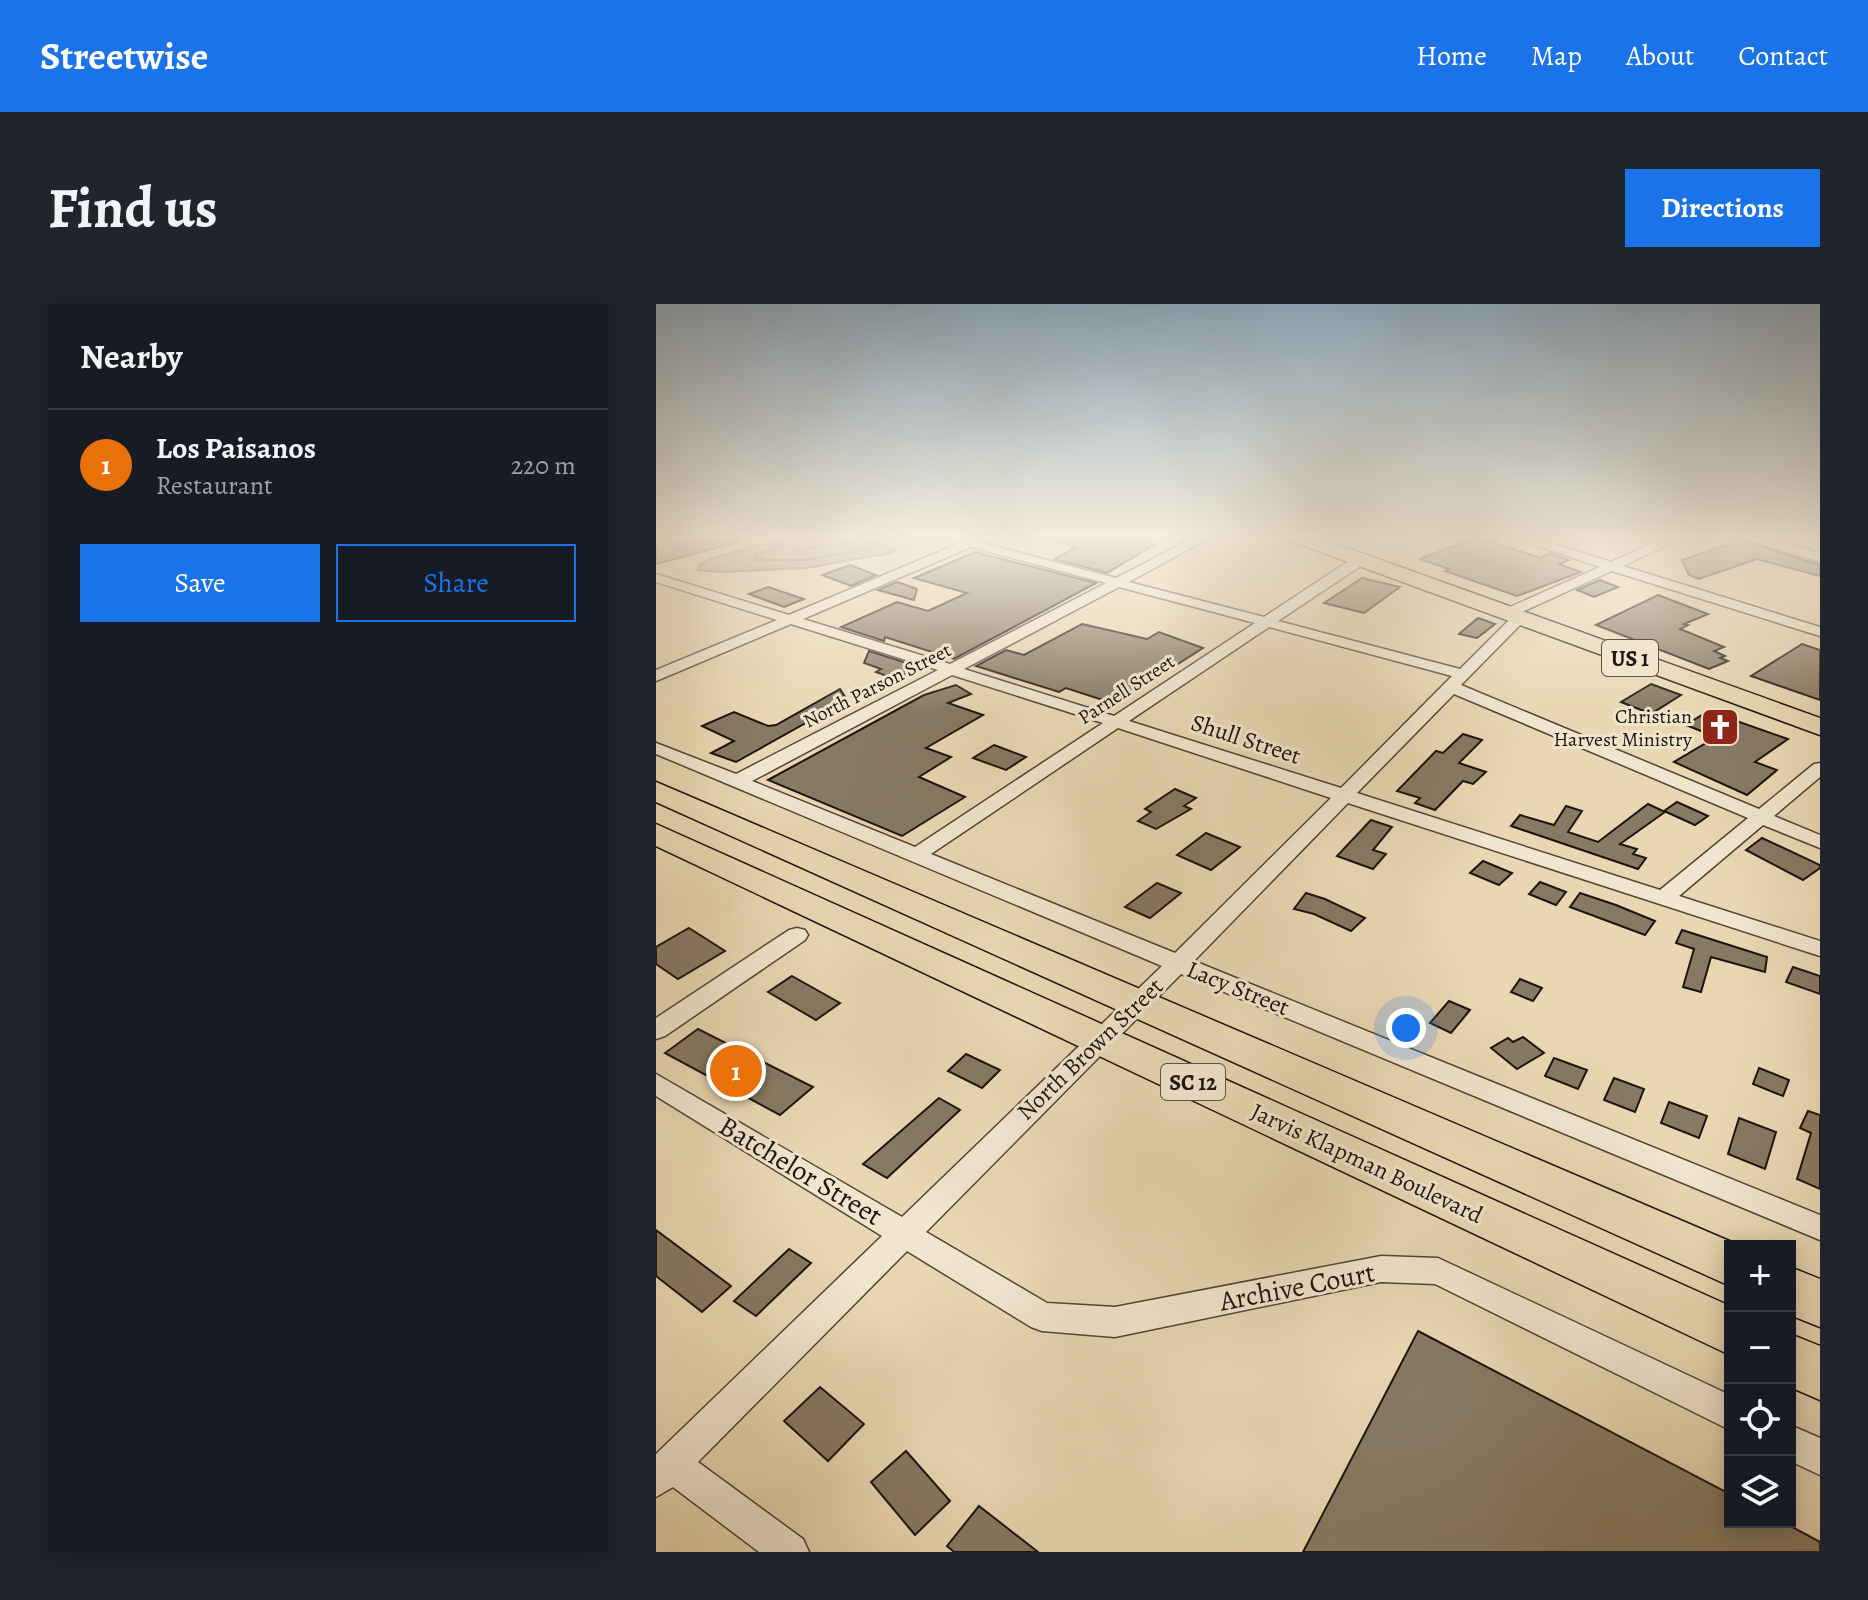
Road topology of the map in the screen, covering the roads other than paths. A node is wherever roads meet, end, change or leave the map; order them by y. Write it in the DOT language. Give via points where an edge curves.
graph roads {
  1 [pos="711,595"];
  2 [pos="847,595"];
  3 [pos="1094,595"];
  4 [pos="1169,595"];
  5 [pos="1308,595"];
  6 [pos="1458,595"];
  7 [pos="1557,595"];
  8 [pos="1703,595"];
  9 [pos="1515,616"];
  10 [pos="789,620"];
  11 [pos="1268,622"];
  12 [pos="1820,632"];
  13 [pos="950,670"];
  14 [pos="656,676"];
  15 [pos="1455,680"];
  16 [pos="1116,722"];
  17 [pos="1820,727"];
  18 [pos="656,748"];
  19 [pos="1820,768"];
  20 [pos="737,781"];
  21 [pos="656,791"];
  22 [pos="1342,795"];
  23 [pos="1761,817"];
  24 [pos="656,834"];
  25 [pos="1820,842"];
  26 [pos="916,855"];
  27 [pos="1664,898"];
  28 [pos="797,935"];
  29 [pos="1820,949"];
  30 [pos="916,954"];
  31 [pos="1178,963"];
  32 [pos="1137,1003"];
  33 [pos="656,1030"];
  34 [pos="1099,1039"];
  35 [pos="656,1084"];
  36 [pos="1398,1118"];
  37 [pos="1820,1228"];
  38 [pos="906,1232"];
  39 [pos="1724,1261"];
  40 [pos="1796,1293"];
  41 [pos="1820,1304"];
  42 [pos="1724,1328"];
  43 [pos="1796,1362"];
  44 [pos="1820,1374"];
  45 [pos="1724,1410"];
  46 [pos="1796,1445"];
  47 [pos="1820,1457"];
  48 [pos="663,1472"];
  49 [pos="790,1552"];
  1 -- 10 [label="street, Shull Street"];
  2 -- 10 [label="street"];
  3 -- 13 [label="street, North Parson Street"];
  4 -- 11 [label="street"];
  5 -- 11 [label="street, Parnell Street"];
  6 -- 9 [label="main road, US 1"];
  7 -- 9 [label="street, North Brown Street"];
  8 -- 12 [label="street"];
  9 -- 15 [label="street, North Brown Street" via="1514,623"];
  9 -- 17 [label="main road, US 1"];
  10 -- 13 [label="street, Shull Street"];
  10 -- 14 [label="street"];
  11 -- 15 [label="street"];
  11 -- 16 [label="street, Parnell Street"];
  13 -- 16 [label="street, Shull Street"];
  13 -- 20 [label="street, North Parson Street"];
  15 -- 22 [label="street, North Brown Street"];
  15 -- 23 [label="street"];
  16 -- 22 [label="street, Shull Street"];
  16 -- 26 [label="street, Parnell Street"];
  18 -- 20 [label="street, Lacy Street"];
  19 -- 23 [label="street"];
  20 -- 26 [label="street, Lacy Street"];
  21 -- 32 [label="highway, SC 12"];
  22 -- 27 [label="street, Shull Street"];
  22 -- 31 [label="street, North Brown Street"];
  23 -- 25 [label="street"];
  23 -- 27 [label="street"];
  24 -- 30 [label="highway, Jarvis Klapman Boulevard / SC 12"];
  26 -- 31 [label="street, Lacy Street"];
  27 -- 29 [label="street, Shull Street"];
  28 -- 33 [label="street"];
  30 -- 32 [label="highway" via="1086,1006 1111,1009"];
  30 -- 34 [label="highway, Jarvis Klapman Boulevard / SC 12"];
  31 -- 32 [label="street, North Brown Street"];
  31 -- 37 [label="street, Lacy Street"];
  32 -- 34 [label="street, North Brown Street"];
  32 -- 36 [label="highway, SC 12"];
  34 -- 36 [label="highway" via="1129,1034 1170,1042"];
  34 -- 38 [label="street, North Brown Street"];
  34 -- 42 [label="highway, Jarvis Klapman Boulevard / SC 12"];
  35 -- 38 [label="street, Batchelor Street"];
  36 -- 39 [label="highway, SC 12"];
  38 -- 45 [label="street, Archive Court" via="1042,1317 1115,1322 1381,1269 1438,1271"];
  38 -- 48 [label="street, North Brown Street"];
  40 -- 41 [label="highway"];
  43 -- 44 [label="highway"];
  46 -- 47 [label="street"];
  48 -- 49 [label="street"];
}
